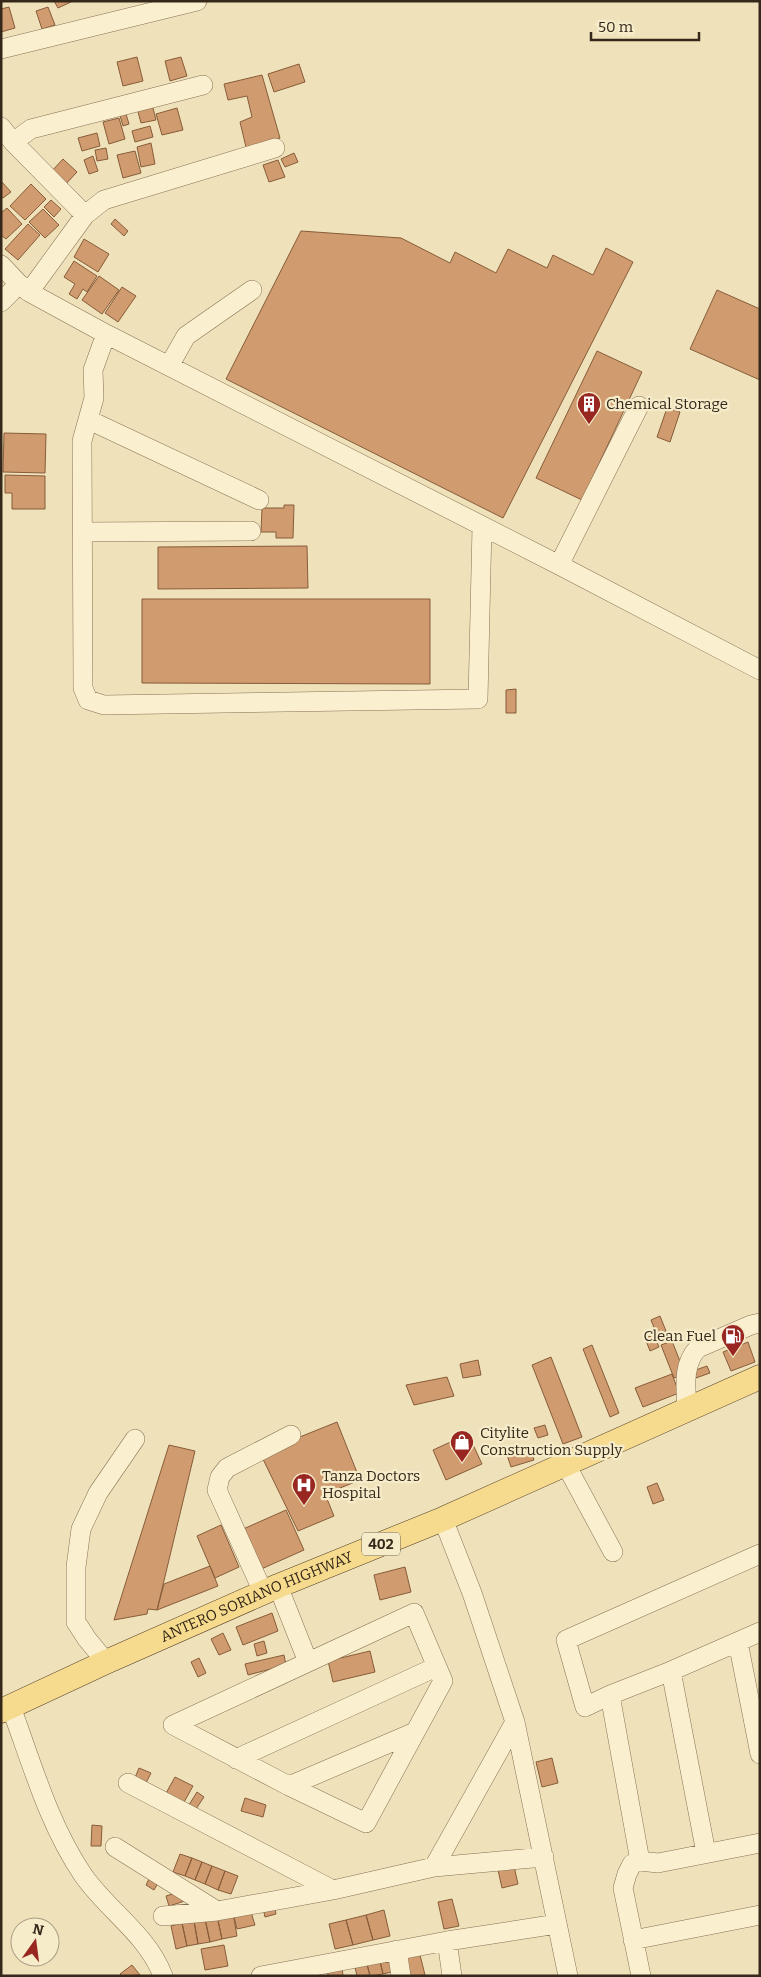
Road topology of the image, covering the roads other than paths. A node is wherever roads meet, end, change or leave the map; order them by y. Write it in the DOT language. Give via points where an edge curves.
graph roads {
  1 [pos="197,1"];
  2 [pos="1,50"];
  3 [pos="203,85"];
  4 [pos="1,127"];
  5 [pos="13,142"];
  6 [pos="275,148"];
  7 [pos="85,215"];
  8 [pos="1,265"];
  9 [pos="24,288"];
  10 [pos="252,290"];
  11 [pos="1,302"];
  12 [pos="106,334"];
  13 [pos="170,366"];
  14 [pos="639,406"];
  15 [pos="89,420"];
  16 [pos="259,500"];
  17 [pos="482,526"];
  18 [pos="251,531"];
  19 [pos="83,532"];
  20 [pos="559,565"];
  21 [pos="760,670"];
  22 [pos="760,1323"];
  23 [pos="760,1376"];
  24 [pos="687,1409"];
  25 [pos="291,1435"];
  26 [pos="135,1439"];
  27 [pos="565,1463"];
  28 [pos="443,1519"];
  29 [pos="613,1552"];
  30 [pos="760,1554"];
  31 [pos="271,1589"];
  32 [pos="760,1632"];
  33 [pos="738,1642"];
  34 [pos="106,1662"];
  35 [pos="308,1662"];
  36 [pos="436,1667"];
  37 [pos="671,1671"];
  38 [pos="610,1695"];
  39 [pos="6,1709"];
  40 [pos="515,1722"];
  41 [pos="415,1732"];
  42 [pos="760,1754"];
  43 [pos="236,1759"];
  44 [pos="128,1783"];
  45 [pos="289,1786"];
  46 [pos="760,1843"];
  47 [pos="115,1847"];
  48 [pos="706,1853"];
  49 [pos="544,1857"];
  50 [pos="640,1861"];
  51 [pos="434,1867"];
  52 [pos="333,1890"];
  53 [pos="217,1911"];
  54 [pos="760,1915"];
  55 [pos="163,1916"];
  56 [pos="558,1924"];
  57 [pos="633,1940"];
  58 [pos="447,1941"];
  59 [pos="397,1950"];
  60 [pos="350,1967"];
  61 [pos="300,1972"];
  62 [pos="163,1976"];
  63 [pos="261,1976"];
  64 [pos="401,1976"];
  65 [pos="452,1976"];
  66 [pos="568,1976"];
  67 [pos="641,1976"];
  1 -- 2 [label="street"];
  3 -- 5 [label="street" via="32,129"];
  4 -- 5 [label="street"];
  5 -- 7 [label="street"];
  6 -- 7 [label="street" via="104,200"];
  7 -- 9 [label="street"];
  8 -- 9 [label="street"];
  9 -- 11 [label="street"];
  9 -- 12 [label="street"];
  10 -- 13 [label="street" via="186,336"];
  12 -- 13 [label="street"];
  12 -- 15 [label="street" via="94,370 94,398"];
  13 -- 17 [label="street"];
  14 -- 20 [label="street"];
  15 -- 16 [label="street"];
  15 -- 19 [label="street" via="82,441"];
  17 -- 19 [label="street" via="478,699 114,705 88,700 83,688"];
  17 -- 20 [label="street"];
  18 -- 19 [label="street"];
  20 -- 21 [label="street"];
  22 -- 24 [label="street" via="698,1348 692,1354 686,1368"];
  23 -- 24 [label="main road, ANTERO SORIANO HIGHWAY / 402"];
  24 -- 27 [label="main road, ANTERO SORIANO HIGHWAY / 402"];
  25 -- 31 [label="street" via="227,1468 220,1477 217,1490 230,1523"];
  26 -- 34 [label="street" via="98,1492 81,1529 76,1567 76,1622"];
  27 -- 28 [label="main road, ANTERO SORIANO HIGHWAY / 402"];
  27 -- 29 [label="street"];
  28 -- 31 [label="main road, ANTERO SORIANO HIGHWAY / 402"];
  28 -- 40 [label="street" via="472,1593"];
  30 -- 38 [label="street" via="566,1640 585,1707"];
  31 -- 34 [label="main road, ANTERO SORIANO HIGHWAY / 402"];
  31 -- 35 [label="street"];
  32 -- 33 [label="street"];
  33 -- 37 [label="street"];
  33 -- 42 [label="street"];
  34 -- 39 [label="main road, ANTERO SORIANO HIGHWAY / 402"];
  35 -- 36 [label="street" via="414,1613"];
  35 -- 43 [label="street" via="173,1725"];
  36 -- 41 [label="street" via="443,1681"];
  36 -- 43 [label="street"];
  37 -- 38 [label="street"];
  37 -- 48 [label="street"];
  38 -- 50 [label="street"];
  39 -- 62 [label="street" via="63,1841 109,1908 139,1936 156,1959"];
  40 -- 49 [label="street"];
  40 -- 51 [label="street"];
  41 -- 45 [label="street"];
  41 -- 45 [label="street" via="366,1823"];
  43 -- 45 [label="street"];
  44 -- 52 [label="street"];
  46 -- 48 [label="street"];
  47 -- 53 [label="street"];
  48 -- 50 [label="street" via="658,1863"];
  49 -- 51 [label="street"];
  49 -- 56 [label="street"];
  50 -- 57 [label="street" via="632,1864 623,1888"];
  51 -- 52 [label="street"];
  52 -- 53 [label="street"];
  53 -- 55 [label="street"];
  54 -- 57 [label="street"];
  56 -- 58 [label="street"];
  56 -- 66 [label="street"];
  57 -- 67 [label="street"];
  58 -- 59 [label="street"];
  58 -- 65 [label="street"];
  59 -- 60 [label="street"];
  59 -- 64 [label="street"];
  60 -- 61 [label="street"];
  61 -- 63 [label="street"];
}
